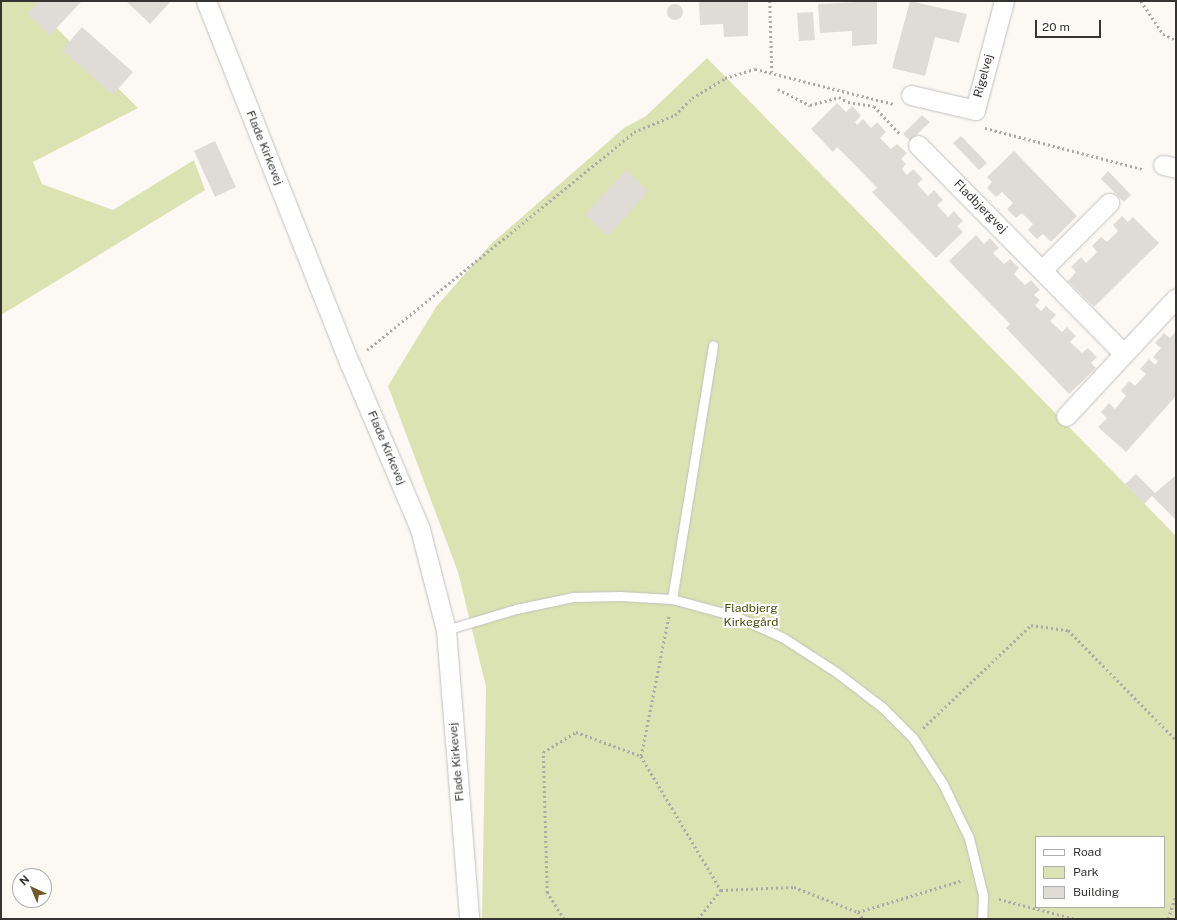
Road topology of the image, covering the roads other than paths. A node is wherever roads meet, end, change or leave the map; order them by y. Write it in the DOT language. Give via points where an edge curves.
graph roads {
  1 [pos="206,1"];
  2 [pos="1004,1"];
  3 [pos="906,100"];
  4 [pos="918,145"];
  5 [pos="1109,203"];
  6 [pos="1042,270"];
  7 [pos="1176,298"];
  8 [pos="713,345"];
  9 [pos="1124,354"];
  10 [pos="1066,416"];
  11 [pos="672,599"];
  12 [pos="446,630"];
  13 [pos="469,919"];
  14 [pos="982,919"];
  1 -- 12 [label="street, Flade Kirkevej" via="350,364 420,529"];
  2 -- 3 [label="street, Rigelvej" via="975,110"];
  4 -- 6 [label="street, Fladbjergvej"];
  5 -- 6 [label="street"];
  6 -- 9 [label="street, Fladbjergvej"];
  7 -- 9 [label="street"];
  8 -- 11 [label="lane"];
  9 -- 10 [label="street"];
  11 -- 12 [label="lane" via="573,597 516,609"];
  11 -- 14 [label="lane" via="735,616 782,637 836,672 882,707 913,738 943,784 969,838 983,894"];
  12 -- 13 [label="street, Flade Kirkevej"];
}
